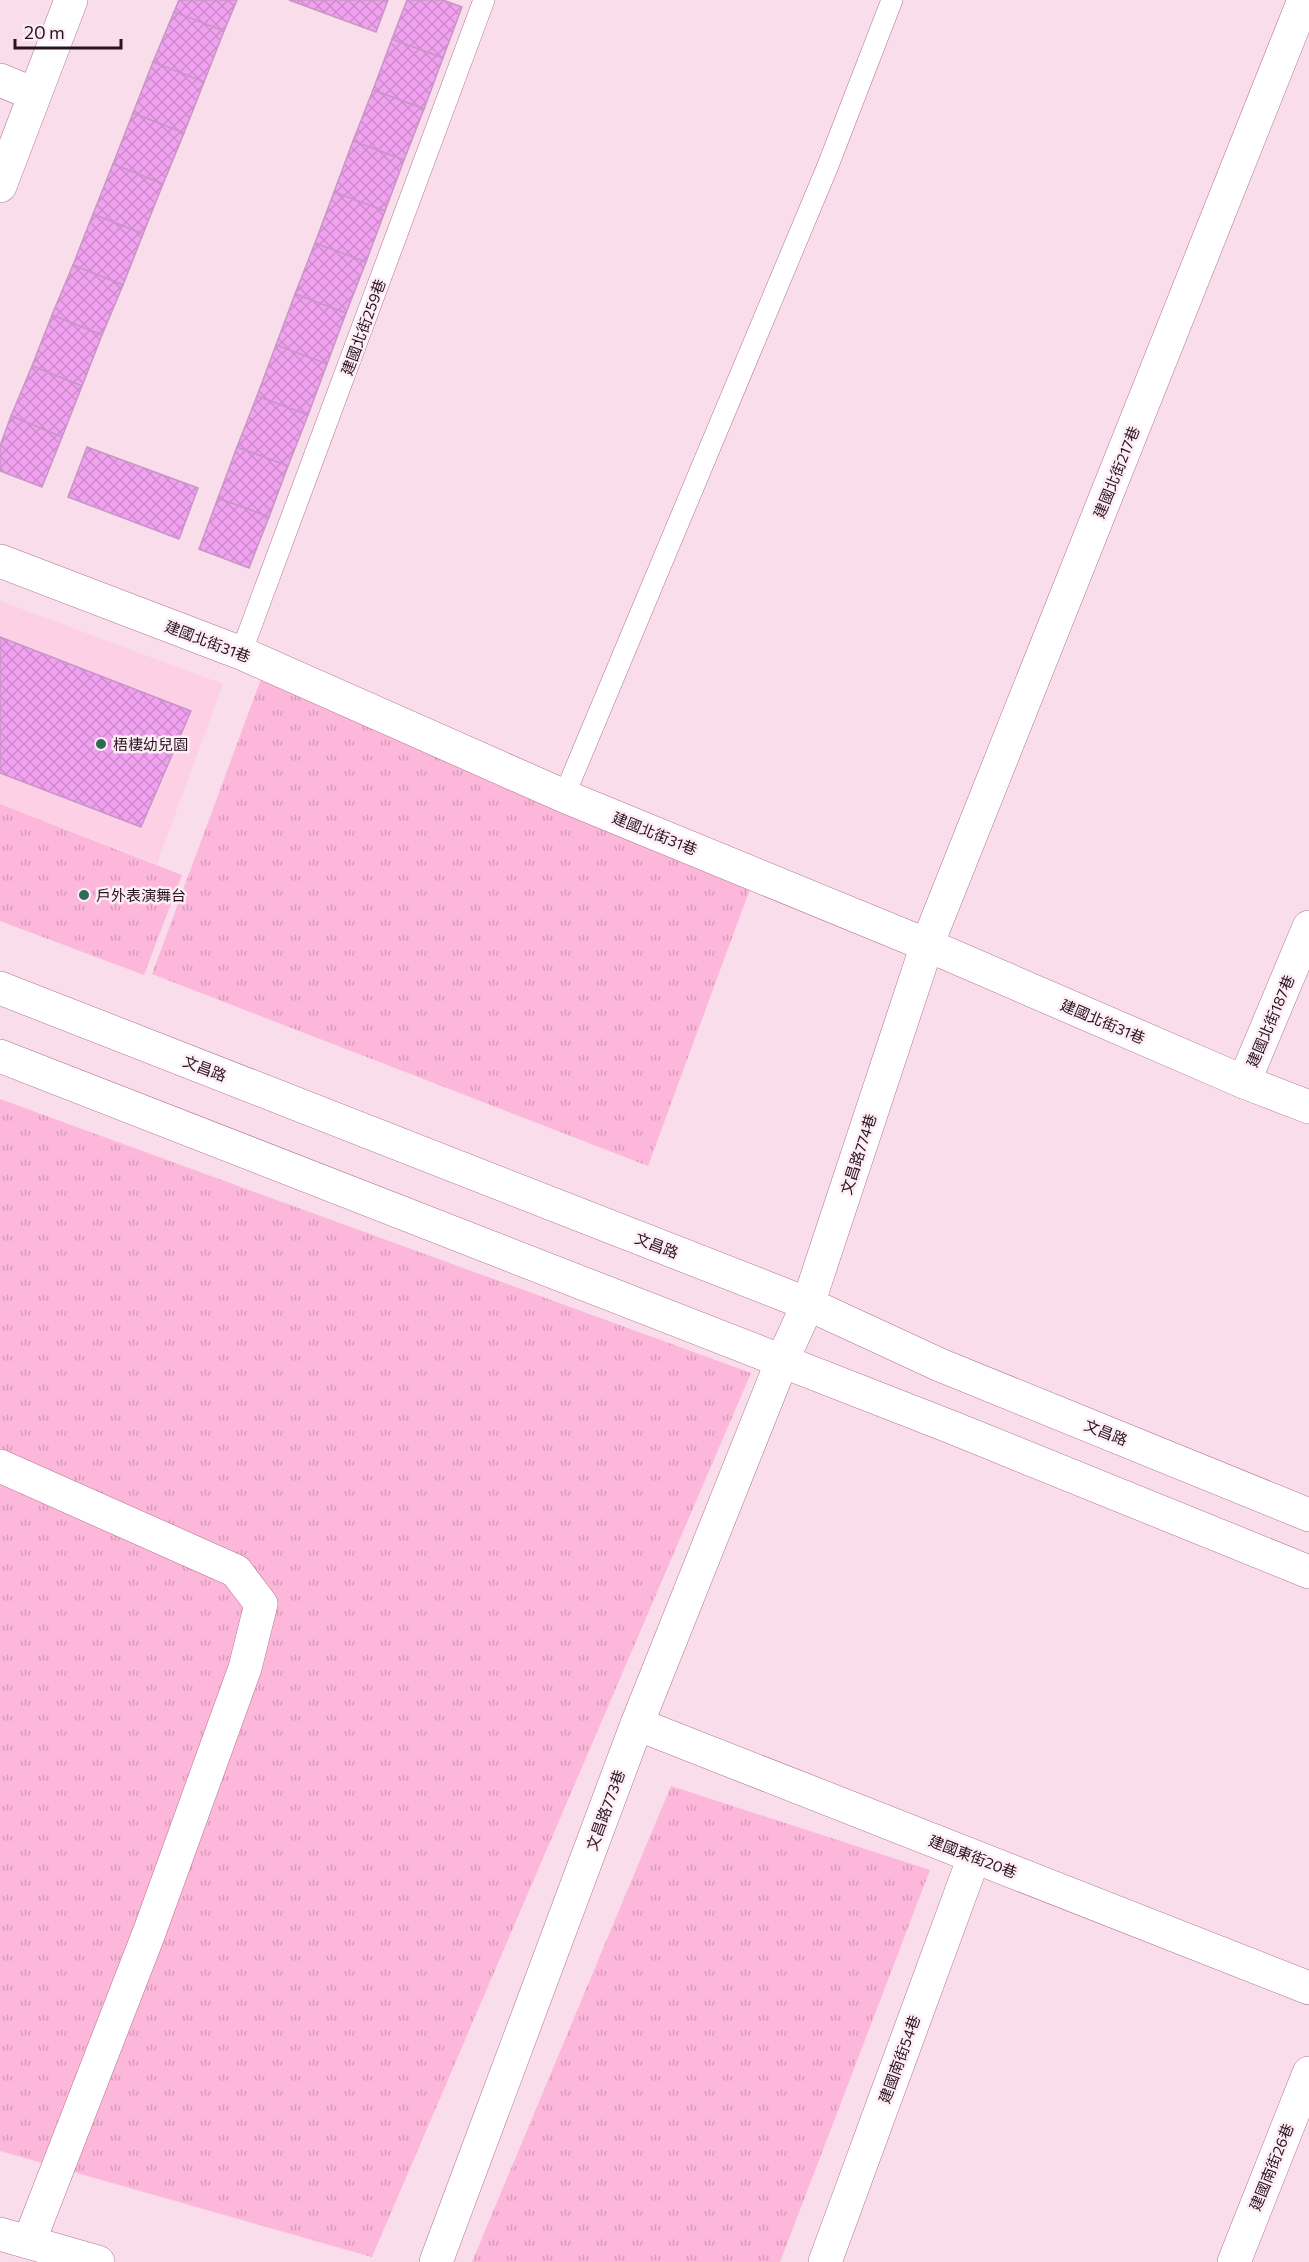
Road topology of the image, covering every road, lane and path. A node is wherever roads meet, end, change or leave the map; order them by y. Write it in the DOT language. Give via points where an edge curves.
graph roads {
  1 [pos="71,0"];
  2 [pos="484,0"];
  3 [pos="892,0"];
  4 [pos="1304,0"];
  5 [pos="0,80"];
  6 [pos="34,94"];
  7 [pos="0,186"];
  8 [pos="0,561"];
  9 [pos="241,653"];
  10 [pos="564,796"];
  11 [pos="1309,927"];
  12 [pos="927,945"];
  13 [pos="0,988"];
  14 [pos="0,1056"];
  15 [pos="1244,1082"];
  16 [pos="1309,1107"];
  17 [pos="808,1304"];
  18 [pos="782,1361"];
  19 [pos="0,1466"];
  20 [pos="1309,1515"];
  21 [pos="1309,1572"];
  22 [pos="637,1724"];
  23 [pos="974,1857"];
  24 [pos="1309,1988"];
  25 [pos="1309,2073"];
  26 [pos="15,2238"];
  27 [pos="98,2262"];
  28 [pos="436,2262"];
  29 [pos="825,2262"];
  30 [pos="1234,2262"];
  1 -- 6 [label="street"];
  2 -- 9 [label="lane, 建國北街259巷"];
  3 -- 10 [label="lane" via="827,168"];
  4 -- 12 [label="street, 建國北街217巷"];
  5 -- 6 [label="street"];
  6 -- 7 [label="street"];
  8 -- 9 [label="street, 建國北街31巷"];
  9 -- 10 [label="street, 建國北街31巷"];
  10 -- 12 [label="street, 建國北街31巷"];
  11 -- 15 [label="street, 建國北街187巷"];
  12 -- 15 [label="street, 建國北街31巷"];
  12 -- 17 [label="street, 文昌路774巷"];
  13 -- 17 [label="street, 文昌路"];
  14 -- 18 [label="street"];
  15 -- 16 [label="street, 建國北街31巷"];
  17 -- 18 [label="street, 文昌路774巷"];
  17 -- 20 [label="street, 文昌路" via="940,1365"];
  18 -- 21 [label="street"];
  18 -- 22 [label="street, 文昌路773巷"];
  19 -- 26 [label="street" via="236,1571 261,1604 246,1668 148,1934"];
  22 -- 23 [label="street, 建國東街20巷"];
  22 -- 28 [label="street, 文昌路773巷"];
  23 -- 24 [label="street, 建國東街20巷"];
  23 -- 29 [label="street, 建國南街54巷"];
  25 -- 30 [label="street, 建國南街26巷"];
  26 -- 27 [label="street"];
}
